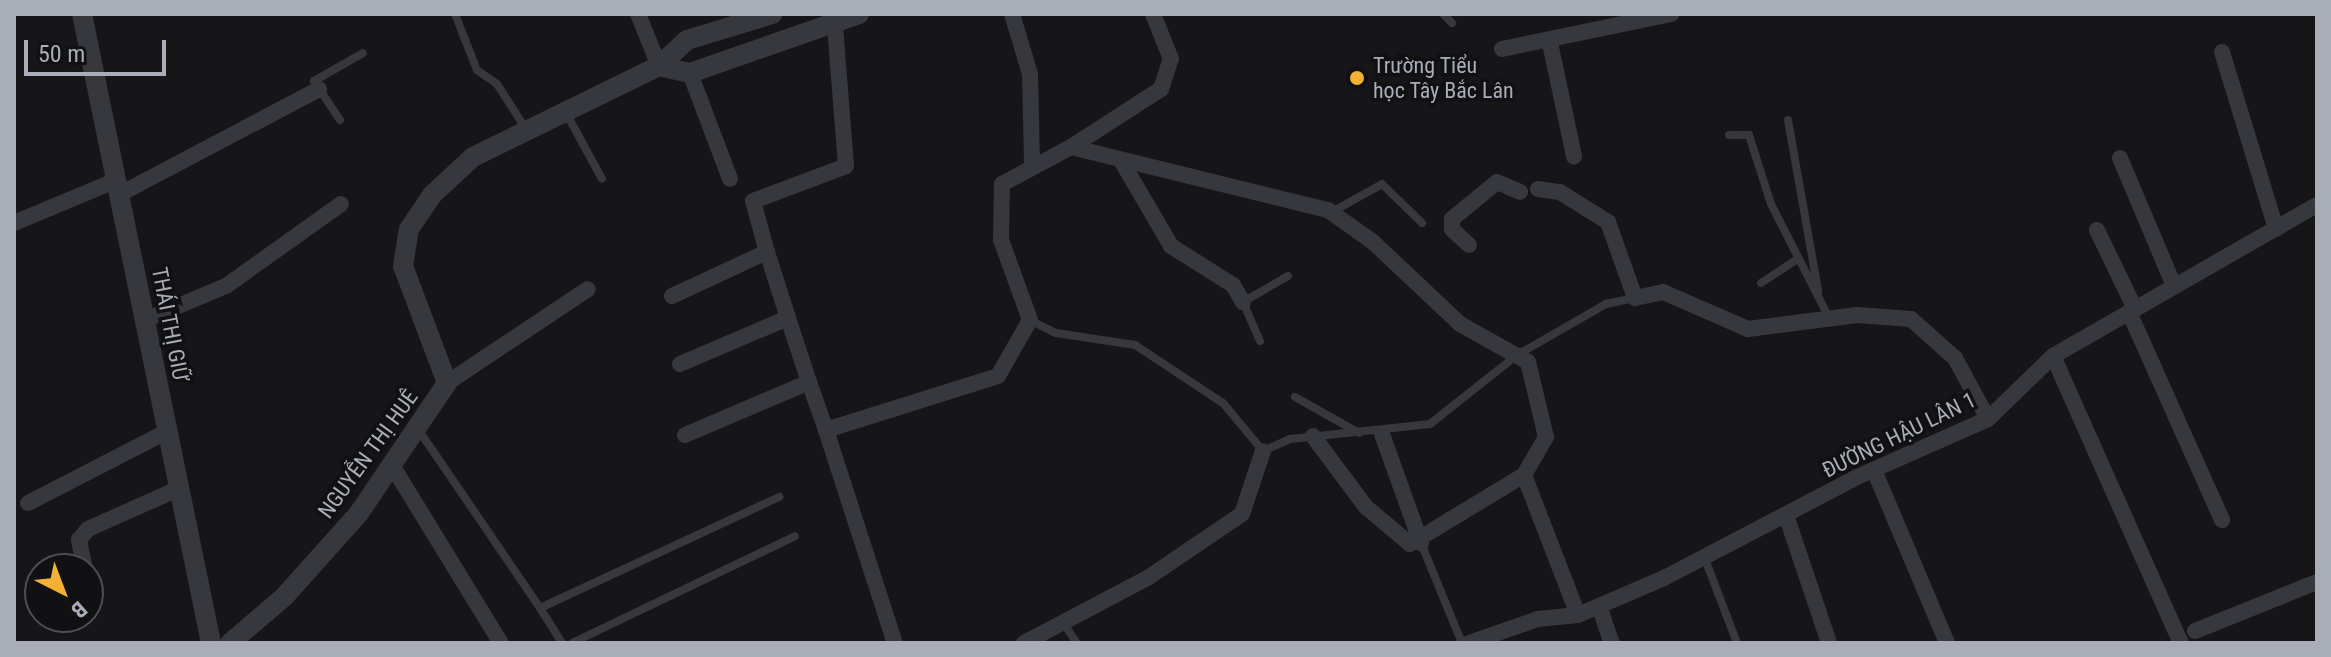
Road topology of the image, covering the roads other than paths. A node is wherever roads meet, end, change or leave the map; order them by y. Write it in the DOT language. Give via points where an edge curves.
graph roads {
  1 [pos="82,14"];
  2 [pos="455,14"];
  3 [pos="638,14"];
  4 [pos="772,14"];
  5 [pos="859,14"];
  6 [pos="1012,14"];
  7 [pos="1153,14"];
  8 [pos="1443,14"];
  9 [pos="1671,14"];
  10 [pos="1452,23"];
  11 [pos="835,25"];
  12 [pos="1550,43"];
  13 [pos="1502,49"];
  14 [pos="2222,52"];
  15 [pos="363,53"];
  16 [pos="659,66"];
  17 [pos="690,73"];
  18 [pos="319,89"];
  19 [pos="565,110"];
  20 [pos="340,120"];
  21 [pos="1788,120"];
  22 [pos="527,130"];
  23 [pos="1729,135"];
  24 [pos="1071,147"];
  25 [pos="1574,156"];
  26 [pos="2120,158"];
  27 [pos="1122,162"];
  28 [pos="1032,163"];
  29 [pos="602,179"];
  30 [pos="730,179"];
  31 [pos="118,187"];
  32 [pos="1538,189"];
  33 [pos="1520,192"];
  34 [pos="341,204"];
  35 [pos="2317,205"];
  36 [pos="1332,212"];
  37 [pos="14,223"];
  38 [pos="1422,223"];
  39 [pos="2276,229"];
  40 [pos="2097,230"];
  41 [pos="1469,245"];
  42 [pos="767,252"];
  43 [pos="1796,260"];
  44 [pos="1288,276"];
  45 [pos="1761,283"];
  46 [pos="2174,286"];
  47 [pos="588,289"];
  48 [pos="1818,292"];
  49 [pos="672,296"];
  50 [pos="1635,298"];
  51 [pos="1243,302"];
  52 [pos="2132,310"];
  53 [pos="788,318"];
  54 [pos="1829,318"];
  55 [pos="145,320"];
  56 [pos="1030,320"];
  57 [pos="1260,341"];
  58 [pos="1517,355"];
  59 [pos="2053,356"];
  60 [pos="680,364"];
  61 [pos="809,382"];
  62 [pos="447,383"];
  63 [pos="1295,397"];
  64 [pos="1988,419"];
  65 [pos="826,430"];
  66 [pos="168,431"];
  67 [pos="420,432"];
  68 [pos="1360,434"];
  69 [pos="1382,434"];
  70 [pos="685,435"];
  71 [pos="1313,436"];
  72 [pos="1263,451"];
  73 [pos="393,467"];
  74 [pos="1874,470"];
  75 [pos="1524,475"];
  76 [pos="180,488"];
  77 [pos="779,497"];
  78 [pos="28,503"];
  79 [pos="1787,518"];
  80 [pos="2222,520"];
  81 [pos="795,536"];
  82 [pos="1421,543"];
  83 [pos="82,553"];
  84 [pos="1705,559"];
  85 [pos="2317,582"];
  86 [pos="1599,606"];
  87 [pos="540,608"];
  88 [pos="1578,615"];
  89 [pos="1064,624"];
  90 [pos="2195,631"];
  91 [pos="1489,639"];
  92 [pos="211,643"];
  93 [pos="230,643"];
  94 [pos="501,643"];
  95 [pos="562,643"];
  96 [pos="572,643"];
  97 [pos="895,643"];
  98 [pos="1024,643"];
  99 [pos="1077,643"];
  100 [pos="1462,643"];
  101 [pos="1469,643"];
  102 [pos="1612,643"];
  103 [pos="1737,643"];
  104 [pos="1829,643"];
  105 [pos="1947,643"];
  106 [pos="2181,643"];
  1 -- 31 [label="street, THÁI THỊ GIỮ"];
  2 -- 22 [label="lane" via="477,70 497,84"];
  3 -- 16 [label="street"];
  4 -- 16 [label="street, NGUYỄN THỊ HUÊ" via="687,40"];
  5 -- 11 [label="street"];
  6 -- 28 [label="street" via="1030,74"];
  7 -- 24 [label="street" via="1171,59 1161,89"];
  8 -- 10 [label="lane"];
  9 -- 12 [label="street"];
  11 -- 17 [label="street"];
  11 -- 42 [label="street" via="846,166 753,201"];
  12 -- 13 [label="street"];
  12 -- 25 [label="street"];
  14 -- 39 [label="street"];
  15 -- 18 [label="lane" via="314,81"];
  16 -- 17 [label="street"];
  16 -- 19 [label="street, NGUYỄN THỊ HUÊ"];
  17 -- 30 [label="street"];
  18 -- 20 [label="lane"];
  18 -- 31 [label="street"];
  19 -- 22 [label="street, NGUYỄN THỊ HUÊ"];
  19 -- 29 [label="lane"];
  21 -- 48 [label="lane"];
  22 -- 62 [label="street, NGUYỄN THỊ HUÊ" via="473,157 432,195 409,229 403,266"];
  23 -- 43 [label="lane" via="1749,135"];
  24 -- 27 [label="street"];
  24 -- 28 [label="street"];
  26 -- 46 [label="street"];
  27 -- 36 [label="street"];
  27 -- 51 [label="street" via="1171,246 1233,285"];
  28 -- 56 [label="street" via="1002,184 997,200 1001,240"];
  31 -- 37 [label="street"];
  31 -- 55 [label="street, THÁI THỊ GIỮ"];
  32 -- 50 [label="street" via="1560,192 1608,222"];
  33 -- 41 [label="street" via="1497,182 1452,219 1452,229"];
  34 -- 55 [label="street" via="226,286"];
  35 -- 39 [label="street, ĐƯỜNG HẬU LÂN 1"];
  36 -- 38 [label="lane" via="1382,184"];
  36 -- 58 [label="street" via="1460,324"];
  39 -- 46 [label="street, ĐƯỜNG HẬU LÂN 1"];
  40 -- 52 [label="street"];
  42 -- 49 [label="street"];
  42 -- 53 [label="street"];
  43 -- 45 [label="lane"];
  43 -- 48 [label="lane"];
  44 -- 51 [label="lane"];
  46 -- 52 [label="street, ĐƯỜNG HẬU LÂN 1"];
  47 -- 62 [label="street"];
  48 -- 54 [label="lane"];
  50 -- 54 [label="street" via="1663,292 1748,329"];
  50 -- 58 [label="lane" via="1606,304"];
  51 -- 57 [label="lane"];
  52 -- 59 [label="street, ĐƯỜNG HẬU LÂN 1"];
  52 -- 80 [label="street"];
  53 -- 60 [label="street"];
  53 -- 61 [label="street"];
  54 -- 64 [label="street" via="1911,319 1955,358"];
  55 -- 66 [label="street, THÁI THỊ GIỮ"];
  56 -- 65 [label="street" via="998,376"];
  56 -- 72 [label="lane" via="1056,333 1135,345 1214,396"];
  58 -- 69 [label="lane" via="1430,424"];
  58 -- 75 [label="street" via="1532,368 1546,437"];
  59 -- 64 [label="street, ĐƯỜNG HẬU LÂN 1"];
  59 -- 106 [label="street"];
  61 -- 65 [label="street"];
  61 -- 70 [label="street"];
  62 -- 67 [label="street, NGUYỄN THỊ HUÊ"];
  63 -- 68 [label="lane"];
  64 -- 74 [label="street, ĐƯỜNG HẬU LÂN 1"];
  65 -- 97 [label="street"];
  66 -- 76 [label="street, THÁI THỊ GIỮ"];
  66 -- 78 [label="street"];
  67 -- 73 [label="street, NGUYỄN THỊ HUÊ"];
  67 -- 87 [label="lane"];
  68 -- 69 [label="lane"];
  68 -- 71 [label="lane"];
  69 -- 82 [label="street"];
  71 -- 72 [label="lane"];
  71 -- 82 [label="street" via="1366,507 1395,535"];
  72 -- 89 [label="street" via="1242,514"];
  73 -- 93 [label="street, NGUYỄN THỊ HUÊ" via="284,597"];
  73 -- 94 [label="street"];
  74 -- 79 [label="street, ĐƯỜNG HẬU LÂN 1"];
  74 -- 105 [label="street"];
  75 -- 82 [label="street"];
  75 -- 88 [label="street"];
  76 -- 83 [label="street" via="88,529 79,540"];
  76 -- 92 [label="street, THÁI THỊ GIỮ"];
  77 -- 87 [label="lane"];
  79 -- 84 [label="street, ĐƯỜNG HẬU LÂN 1"];
  79 -- 104 [label="street"];
  81 -- 96 [label="lane"];
  82 -- 100 [label="lane"];
  84 -- 86 [label="street, ĐƯỜNG HẬU LÂN 1"];
  84 -- 103 [label="lane"];
  85 -- 90 [label="street"];
  86 -- 88 [label="street, ĐƯỜNG HẬU LÂN 1"];
  86 -- 102 [label="street"];
  87 -- 95 [label="lane"];
  88 -- 91 [label="street, ĐƯỜNG HẬU LÂN 1"];
  89 -- 98 [label="street"];
  89 -- 99 [label="lane"];
  91 -- 101 [label="street, ĐƯỜNG HẬU LÂN 1"];
}
